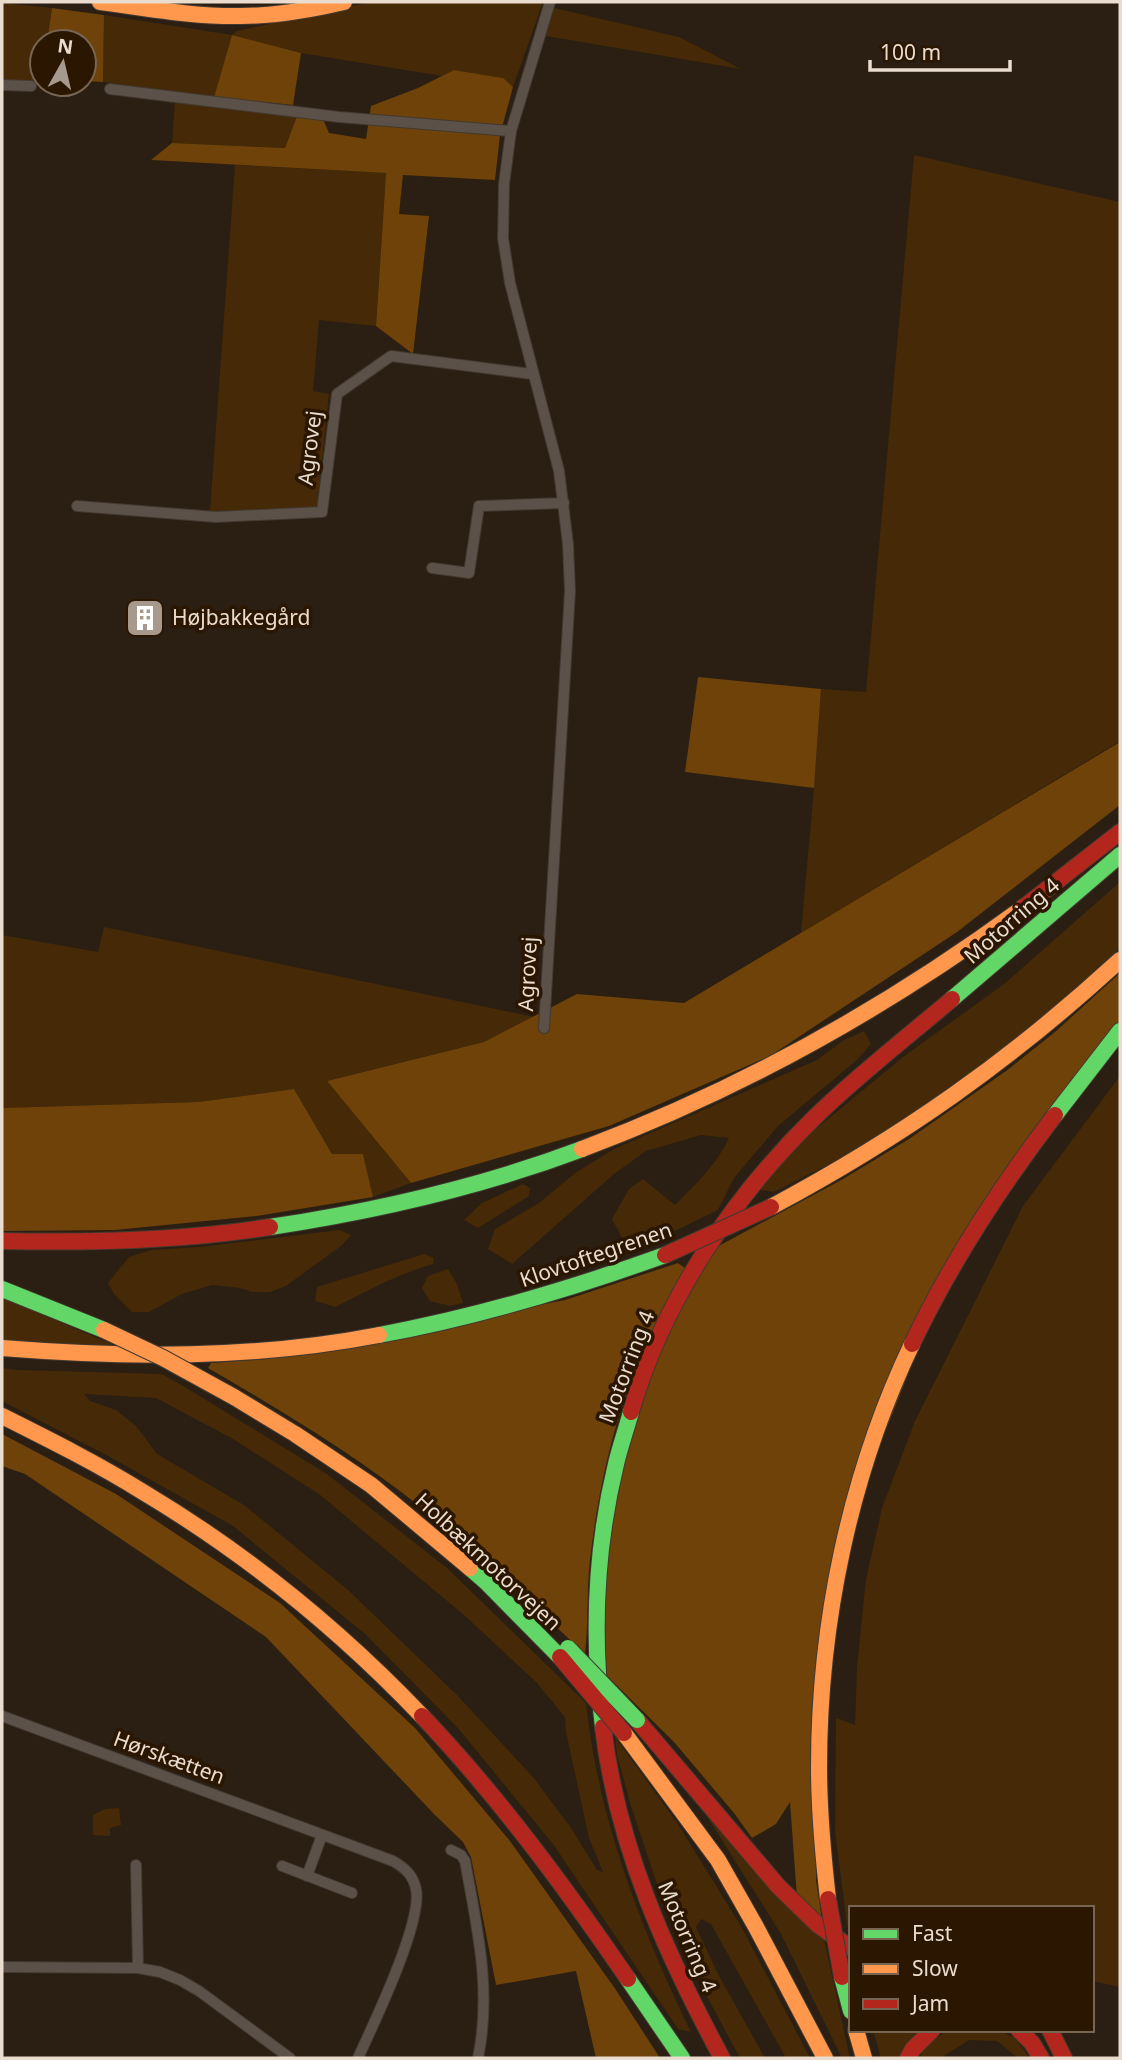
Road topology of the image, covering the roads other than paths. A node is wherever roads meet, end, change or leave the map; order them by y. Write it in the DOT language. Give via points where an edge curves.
graph roads {
  1 [pos="100,2"];
  2 [pos="344,2"];
  3 [pos="550,2"];
  4 [pos="2,85"];
  5 [pos="28,86"];
  6 [pos="110,89"];
  7 [pos="510,131"];
  8 [pos="532,374"];
  9 [pos="564,503"];
  10 [pos="77,506"];
  11 [pos="432,568"];
  12 [pos="1120,832"];
  13 [pos="1120,855"];
  14 [pos="1120,960"];
  15 [pos="544,1028"];
  16 [pos="1120,1031"];
  17 [pos="2,1241"];
  18 [pos="2,1289"];
  19 [pos="2,1348"];
  20 [pos="2,1416"];
  21 [pos="564,1653"];
  22 [pos="2,1716"];
  23 [pos="322,1835"];
  24 [pos="451,1850"];
  25 [pos="136,1865"];
  26 [pos="282,1866"];
  27 [pos="307,1876"];
  28 [pos="352,1893"];
  29 [pos="849,1947"];
  30 [pos="2,1967"];
  31 [pos="138,1968"];
  32 [pos="849,2003"];
  33 [pos="857,2032"];
  34 [pos="930,2032"];
  35 [pos="1021,2032"];
  36 [pos="1050,2032"];
  37 [pos="290,2058"];
  38 [pos="358,2058"];
  39 [pos="478,2058"];
  40 [pos="680,2058"];
  41 [pos="722,2058"];
  42 [pos="825,2058"];
  43 [pos="864,2058"];
  44 [pos="908,2058"];
  45 [pos="1041,2058"];
  46 [pos="1064,2058"];
  1 -- 2 [label="main road" via="206,15 257,16"];
  3 -- 7 [label="street, Agrovej"];
  4 -- 5 [label="street"];
  6 -- 7 [label="street" via="339,117"];
  7 -- 8 [label="street, Agrovej" via="503,238"];
  8 -- 9 [label="street, Agrovej"];
  8 -- 10 [label="street, Agrovej" via="390,356 337,394 322,512 216,517"];
  9 -- 11 [label="street" via="478,506 470,573"];
  9 -- 15 [label="street, Agrovej" via="570,591"];
  12 -- 17 [label="main road" via="984,936 835,1031 723,1090 580,1150 400,1203 282,1225 154,1239"];
  13 -- 41 [label="main road, Motorring 4" via="869,1069 783,1151 735,1208 699,1262 637,1390 606,1506 599,1562 596,1650 602,1724 623,1828 651,1910"];
  14 -- 19 [label="main road, Klovtoftegrenen, bridge" via="1016,1051 871,1152 771,1207 605,1278 435,1325 286,1348 190,1354"];
  16 -- 32 [label="main road, bridge" via="983,1215 926,1314 869,1453 841,1556 820,1727 821,1832 828,1899"];
  18 -- 21 [label="main road, Holbækmotorvejen, bridge" via="163,1358 234,1397 371,1485 418,1524 462,1550"];
  20 -- 40 [label="main road" via="88,1459 184,1517 302,1604 367,1661 507,1811"];
  21 -- 29 [label="main road, bridge" via="637,1720 778,1886 818,1925"];
  21 -- 42 [label="main road, Holbækmotorvejen, bridge" via="718,1860"];
  22 -- 23 [label="street, Hørskætten"];
  23 -- 27 [label="street"];
  23 -- 38 [label="street, Hørskætten" via="402,1866 417,1892 409,1935"];
  24 -- 39 [label="street" via="465,1861 482,1958 485,2021"];
  25 -- 31 [label="street"];
  26 -- 27 [label="street"];
  27 -- 28 [label="street"];
  30 -- 31 [label="street"];
  31 -- 37 [label="street" via="160,1972 199,1991"];
  33 -- 43 [label="main road"];
  34 -- 44 [label="main road"];
  35 -- 45 [label="main road"];
  36 -- 46 [label="main road"];
}
